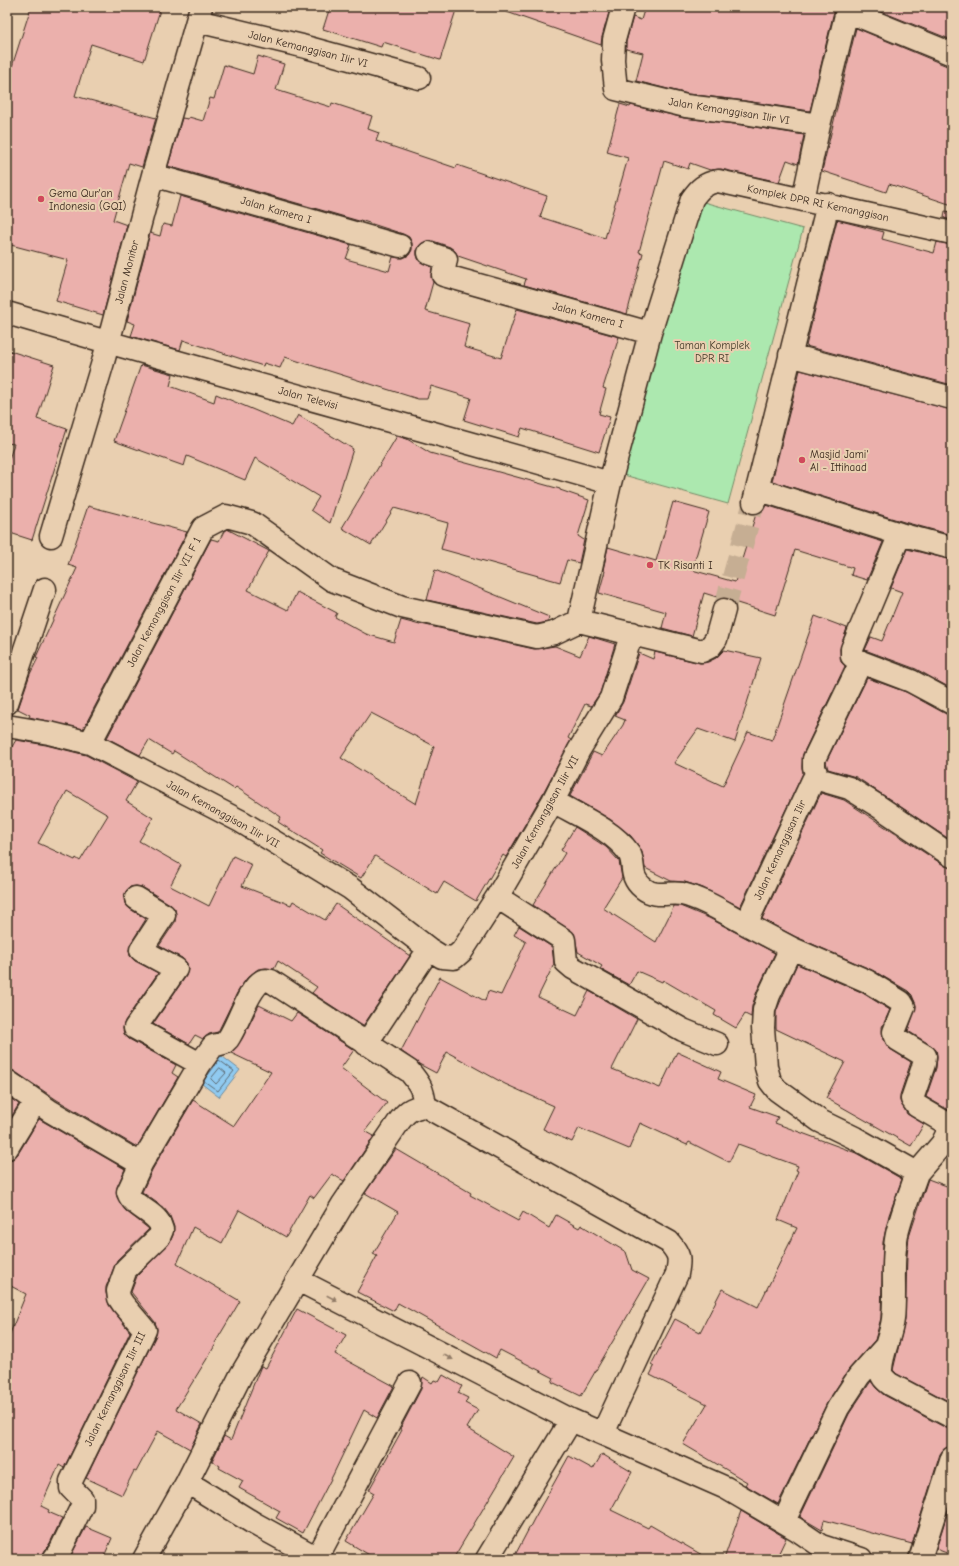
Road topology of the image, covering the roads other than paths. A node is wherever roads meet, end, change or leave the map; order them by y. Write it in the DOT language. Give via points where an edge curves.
graph roads {
  1 [pos="623,7"];
  2 [pos="848,9"];
  3 [pos="199,14"];
  4 [pos="952,54"];
  5 [pos="419,78"];
  6 [pos="820,125"];
  7 [pos="153,174"];
  8 [pos="803,200"];
  9 [pos="828,204"];
  10 [pos="952,232"];
  11 [pos="400,246"];
  12 [pos="429,254"];
  13 [pos="7,313"];
  14 [pos="650,332"];
  15 [pos="107,343"];
  16 [pos="790,355"];
  17 [pos="952,398"];
  18 [pos="610,483"];
  19 [pos="900,534"];
  20 [pos="51,536"];
  21 [pos="952,548"];
  22 [pos="45,588"];
  23 [pos="724,610"];
  24 [pos="579,621"];
  25 [pos="632,633"];
  26 [pos="861,662"];
  27 [pos="7,703"];
  28 [pos="952,703"];
  29 [pos="7,726"];
  30 [pos="90,743"];
  31 [pos="818,779"];
  32 [pos="553,801"];
  33 [pos="952,856"];
  34 [pos="497,897"];
  35 [pos="136,898"];
  36 [pos="746,924"];
  37 [pos="791,948"];
  38 [pos="429,949"];
  39 [pos="366,1044"];
  40 [pos="717,1044"];
  41 [pos="200,1064"];
  42 [pos="7,1082"];
  43 [pos="35,1102"];
  44 [pos="425,1106"];
  45 [pos="952,1125"];
  46 [pos="7,1148"];
  47 [pos="142,1164"];
  48 [pos="917,1173"];
  49 [pos="298,1280"];
  50 [pos="885,1346"];
  51 [pos="410,1383"];
  52 [pos="952,1417"];
  53 [pos="571,1420"];
  54 [pos="603,1433"];
  55 [pos="952,1458"];
  56 [pos="187,1482"];
  57 [pos="784,1522"];
  58 [pos="318,1558"];
  59 [pos="54,1559"];
  60 [pos="144,1559"];
  61 [pos="487,1559"];
  62 [pos="861,1559"];
  63 [pos="920,1559"];
  1 -- 6 [label="street, Jalan Kemanggisan Ilir VI" via="614,40 616,89 686,106"];
  2 -- 4 [label="street"];
  2 -- 6 [label="street"];
  3 -- 5 [label="street, Jalan Kemanggisan Ilir VI"];
  3 -- 7 [label="street, Jalan Monitor"];
  6 -- 8 [label="street"];
  7 -- 11 [label="street, Jalan Kamera I"];
  7 -- 15 [label="street, Jalan Monitor"];
  8 -- 9 [label="street, Komplek DPR RI Kemanggisan"];
  8 -- 14 [label="street, Komplek DPR RI Kemanggisan" via="718,181 709,182 701,188 692,199"];
  9 -- 10 [label="street, Komplek DPR RI Kemanggisan"];
  9 -- 16 [label="street"];
  12 -- 14 [label="street, Jalan Kamera I" via="446,259 443,275"];
  13 -- 15 [label="street, Jalan Televisi"];
  14 -- 18 [label="street"];
  15 -- 18 [label="street, Jalan Televisi"];
  15 -- 20 [label="street, Jalan Monitor" via="104,362"];
  16 -- 17 [label="street"];
  16 -- 19 [label="street" via="756,495"];
  18 -- 24 [label="street"];
  19 -- 21 [label="street"];
  19 -- 26 [label="street" via="852,649 852,656"];
  22 -- 27 [label="street"];
  23 -- 25 [label="street" via="716,639 710,647 702,651"];
  24 -- 25 [label="street"];
  24 -- 30 [label="street, Jalan Kemanggisan Ilir VII F 1" via="554,633 537,637 402,607 332,580 252,523 226,516 203,528"];
  25 -- 32 [label="street, Jalan Kemanggisan Ilir VII" via="610,698"];
  26 -- 28 [label="street" via="911,681"];
  26 -- 31 [label="street" via="814,759"];
  29 -- 30 [label="street, Jalan Kemanggisan Ilir VII"];
  30 -- 38 [label="street, Jalan Kemanggisan Ilir VII" via="242,822 303,859 350,888"];
  31 -- 33 [label="street" via="849,788"];
  31 -- 36 [label="street, Jalan Kemanggisan Ilir" via="813,780 808,789"];
  32 -- 34 [label="street, Jalan Kemanggisan Ilir VII"];
  32 -- 36 [label="street" via="609,833 623,846 630,854 635,879 644,889 656,895 682,894 706,903"];
  34 -- 38 [label="street, Jalan Kemanggisan Ilir VII" via="462,951 454,958 442,957"];
  34 -- 40 [label="street" via="564,940 566,962 573,968 684,1030"];
  35 -- 41 [label="street" via="164,915 141,950 176,969 135,1028"];
  36 -- 37 [label="street"];
  37 -- 45 [label="street" via="867,981 901,1002 904,1007 894,1032 895,1036 925,1056 912,1099 917,1106"];
  37 -- 48 [label="street" via="764,1010 766,1067 770,1081 777,1090 820,1121"];
  38 -- 39 [label="street"];
  39 -- 41 [label="street" via="277,984 266,980 254,989 228,1039 213,1046"];
  39 -- 44 [label="street" via="409,1071 420,1085"];
  41 -- 47 [label="street"];
  42 -- 43 [label="street"];
  43 -- 46 [label="street"];
  43 -- 47 [label="street"];
  44 -- 49 [label="street" via="407,1112 398,1124 343,1204"];
  44 -- 54 [label="street" via="669,1242 678,1252 680,1260 677,1274"];
  45 -- 48 [label="street" via="942,1144"];
  47 -- 59 [label="street, Jalan Kemanggisan Ilir III" via="128,1192 129,1197 151,1214 162,1230 159,1237 126,1269 118,1292 119,1298 145,1330 71,1481 71,1488 82,1499 82,1506"];
  48 -- 50 [label="street" via="897,1234 893,1274 893,1320"];
  49 -- 53 [label="street, one-way"];
  49 -- 56 [label="street" via="241,1375"];
  50 -- 52 [label="street" via="880,1371 883,1378"];
  50 -- 57 [label="street" via="859,1376 838,1408"];
  51 -- 58 [label="street"];
  53 -- 54 [label="street"];
  53 -- 61 [label="street"];
  54 -- 57 [label="street" via="726,1488"];
  55 -- 63 [label="street"];
  56 -- 58 [label="street" via="255,1524"];
  56 -- 60 [label="street"];
  57 -- 62 [label="street" via="821,1546"];
}
